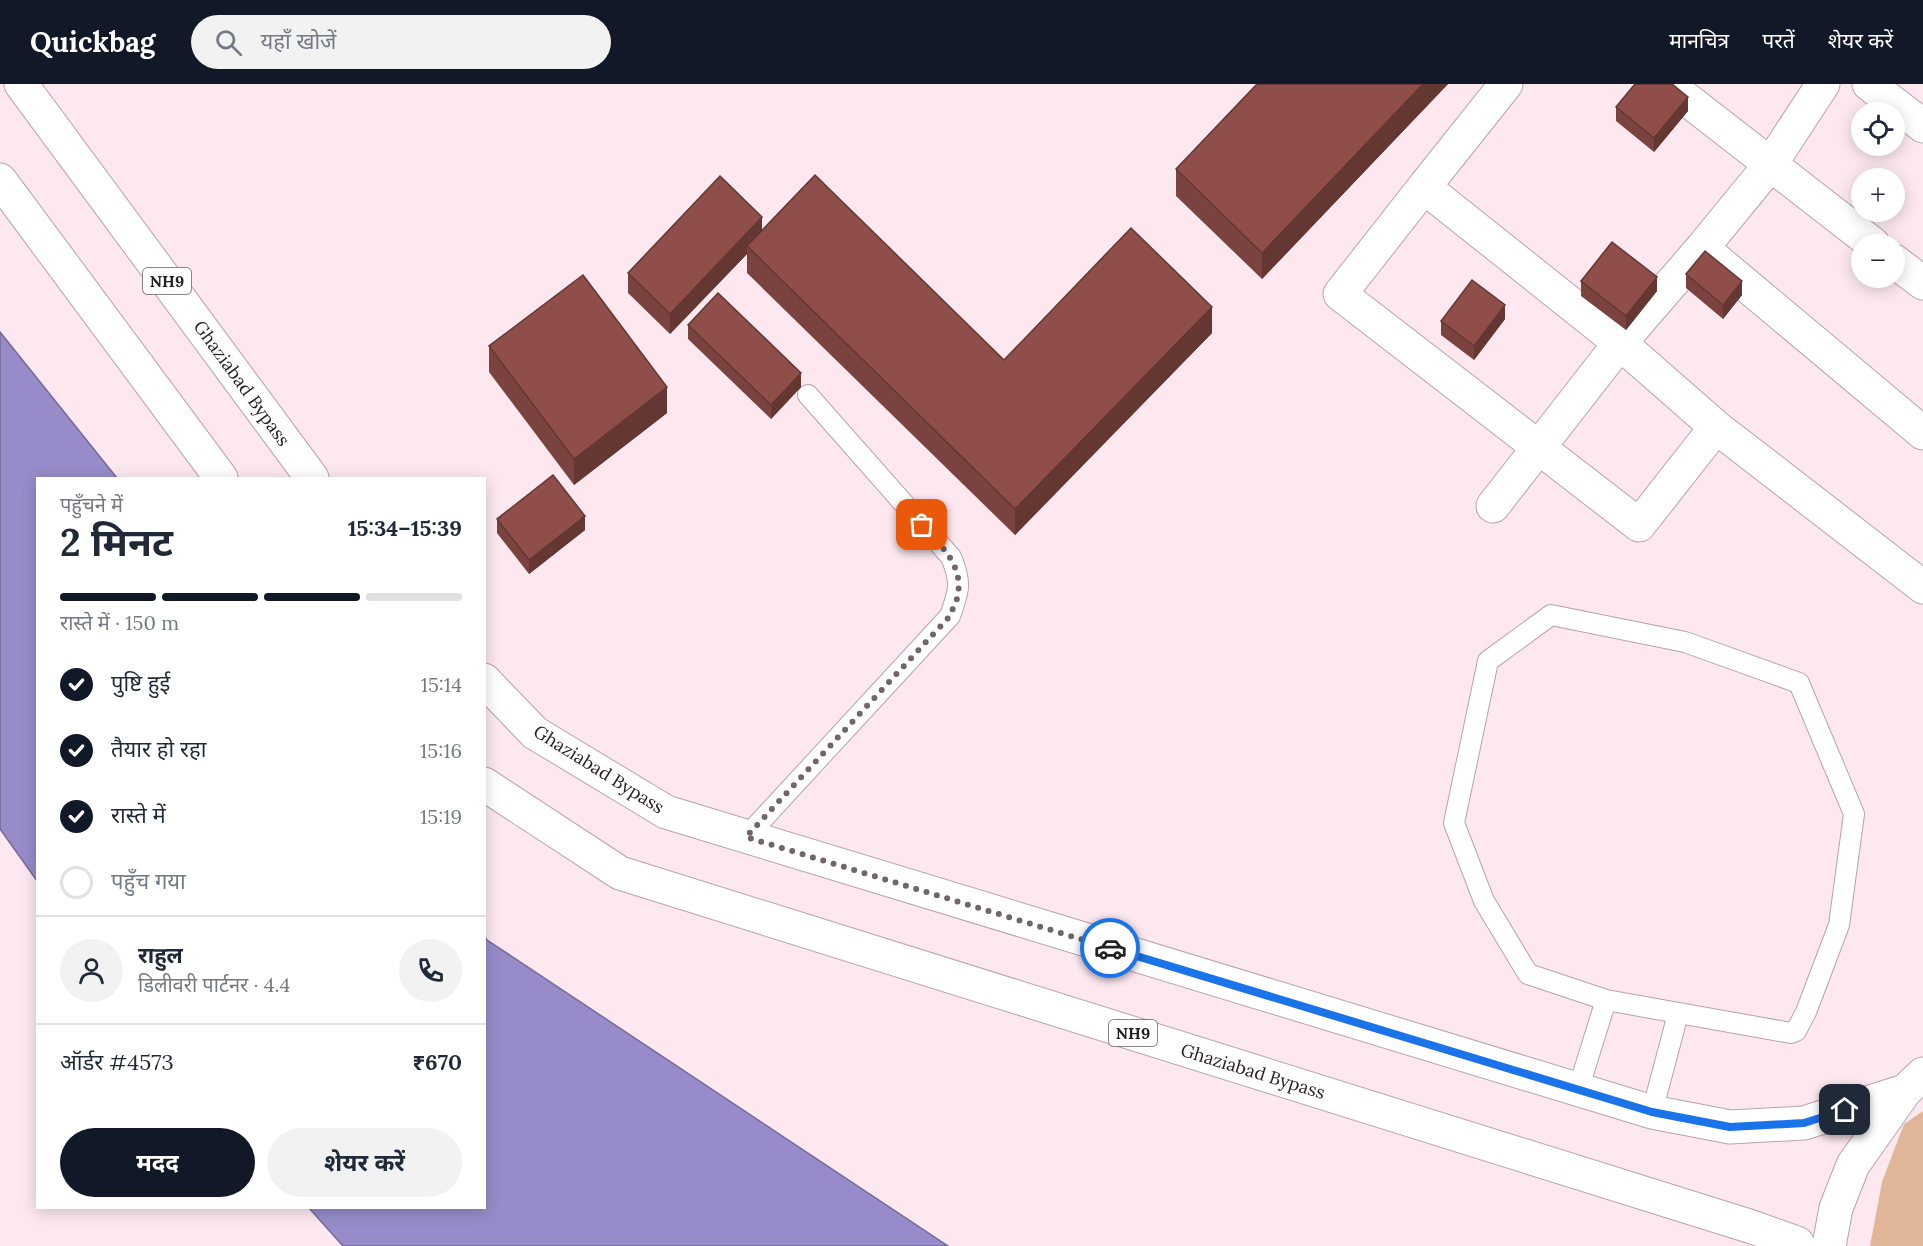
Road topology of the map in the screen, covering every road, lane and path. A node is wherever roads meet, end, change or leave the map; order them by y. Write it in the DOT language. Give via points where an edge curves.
graph roads {
  1 [pos="21,84"];
  2 [pos="1506,84"];
  3 [pos="1667,84"];
  4 [pos="1823,84"];
  5 [pos="1869,84"];
  6 [pos="1923,126"];
  7 [pos="1770,165"];
  8 [pos="0,180"];
  9 [pos="1424,188"];
  10 [pos="1860,234"];
  11 [pos="1702,248"];
  12 [pos="1905,269"];
  13 [pos="1923,283"];
  14 [pos="1620,343"];
  15 [pos="808,395"];
  16 [pos="1716,427"];
  17 [pos="1923,433"];
  18 [pos="1539,447"];
  19 [pos="220,477"];
  20 [pos="311,477"];
  21 [pos="1493,506"];
  22 [pos="1923,587"];
  23 [pos="486,683"];
  24 [pos="486,785"];
  25 [pos="746,837"];
  26 [pos="1606,1000"];
  27 [pos="1678,1014"];
  28 [pos="1914,1083"];
  29 [pos="1578,1090"];
  30 [pos="1652,1112"];
  31 [pos="1799,1246"];
  32 [pos="1829,1246"];
  1 -- 20 [label="main road, Ghaziabad Bypass / NH9"];
  2 -- 9 [label="main road"];
  3 -- 7 [label="main road"];
  4 -- 7 [label="main road"];
  5 -- 6 [label="main road"];
  7 -- 10 [label="main road"];
  7 -- 11 [label="main road"];
  8 -- 19 [label="main road"];
  9 -- 14 [label="main road"];
  9 -- 18 [label="main road" via="1340,294"];
  11 -- 14 [label="main road"];
  11 -- 17 [label="main road"];
  12 -- 13 [label="main road"];
  14 -- 16 [label="main road"];
  14 -- 18 [label="main road"];
  15 -- 25 [label="lane" via="951,557 959,576 958,595 950,616"];
  16 -- 18 [label="main road" via="1639,525"];
  16 -- 22 [label="main road"];
  18 -- 21 [label="main road"];
  23 -- 25 [label="main road, Ghaziabad Bypass" via="535,733 666,813"];
  24 -- 31 [label="main road, Ghaziabad Bypass / NH9" via="620,873 1749,1226"];
  25 -- 29 [label="main road, Ghaziabad Bypass"];
  26 -- 27 [label="lane"];
  26 -- 27 [label="lane" via="1528,974 1484,901 1454,823 1488,661 1551,615 1685,642 1799,683 1854,814 1839,925 1797,1031"];
  26 -- 29 [label="lane"];
  27 -- 30 [label="lane"];
  28 -- 30 [label="main road, Ghaziabad Bypass" via="1804,1123 1730,1127"];
  28 -- 32 [label="main road" via="1853,1165 1836,1208"];
  29 -- 30 [label="main road, Ghaziabad Bypass"];
}
